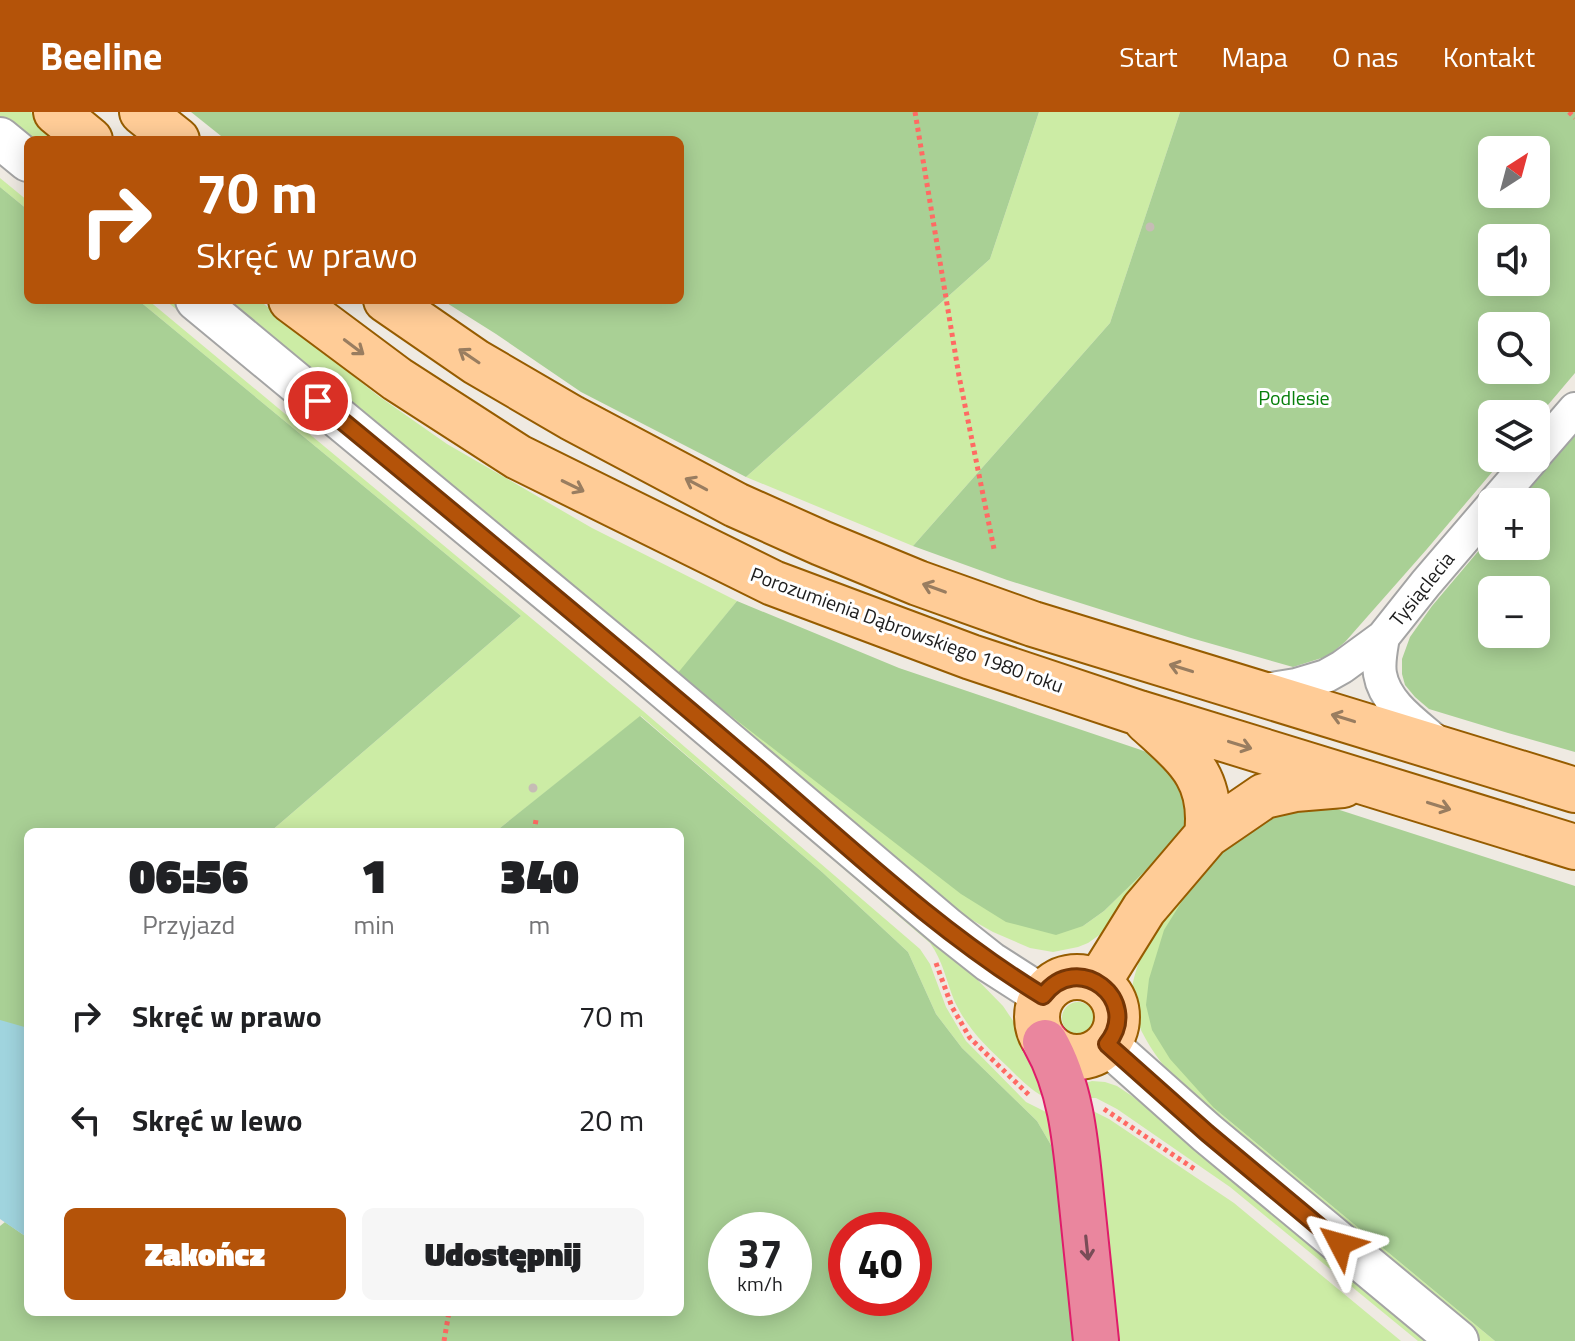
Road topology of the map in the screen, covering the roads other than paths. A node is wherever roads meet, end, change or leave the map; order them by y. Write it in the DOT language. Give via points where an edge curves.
graph roads {
  1 [pos="56,112"];
  2 [pos="142,112"];
  3 [pos="85,136"];
  4 [pos="172,136"];
  5 [pos="0,138"];
  6 [pos="24,158"];
  7 [pos="201,304"];
  8 [pos="296,304"];
  9 [pos="392,304"];
  10 [pos="1575,409"];
  11 [pos="1550,438"];
  12 [pos="1521,472"];
  13 [pos="1507,488"];
  14 [pos="1478,523"];
  15 [pos="1383,637"];
  16 [pos="1256,691"];
  17 [pos="1139,713"];
  18 [pos="1444,749"];
  19 [pos="1365,783"];
  20 [pos="1575,790"];
  21 [pos="1207,835"];
  22 [pos="1575,847"];
  23 [pos="1098,983"];
  24 [pos="1043,996"];
  25 [pos="1045,1042"];
  26 [pos="1107,1044"];
  27 [pos="1096,1341"];
  28 [pos="1458,1341"];
  1 -- 3 [label="main road"];
  2 -- 4 [label="main road"];
  5 -- 6 [label="street"];
  7 -- 24 [label="street" via="947,928"];
  8 -- 17 [label="main road, Porozumienia Dąbrowskiego 1980 roku, one-way" via="397,379 518,457 773,583"];
  16 -- 9 [label="main road, one-way" via="1033,624 904,577 750,511 572,418 476,362"];
  10 -- 11 [label="street, Tysiąclecia"];
  12 -- 13 [label="street, Tysiąclecia"];
  14 -- 15 [label="street, Tysiąclecia"];
  15 -- 16 [label="street, Tysiąclecia" via="1326,676"];
  15 -- 18 [label="street, Tysiąclecia" via="1380,677 1387,693"];
  18 -- 16 [label="main road, one-way"];
  17 -- 19 [label="main road, Porozumienia Dąbrowskiego 1980 roku, one-way"];
  17 -- 21 [label="main road" via="1200,777 1207,796"];
  18 -- 20 [label="main road"];
  19 -- 21 [label="main road" via="1264,796"];
  19 -- 22 [label="main road, Porozumienia Dąbrowskiego 1980 roku, one-way"];
  21 -- 23 [label="main road" via="1144,909"];
  23 -- 24 [label="main road" via="1064,979"];
  23 -- 26 [label="main road" via="1117,1013"];
  24 -- 25 [label="main road" via="1037,1021"];
  25 -- 26 [label="main road" via="1075,1058"];
  25 -- 27 [label="highway, one-way" via="1069,1105"];
  26 -- 28 [label="street"];
}
